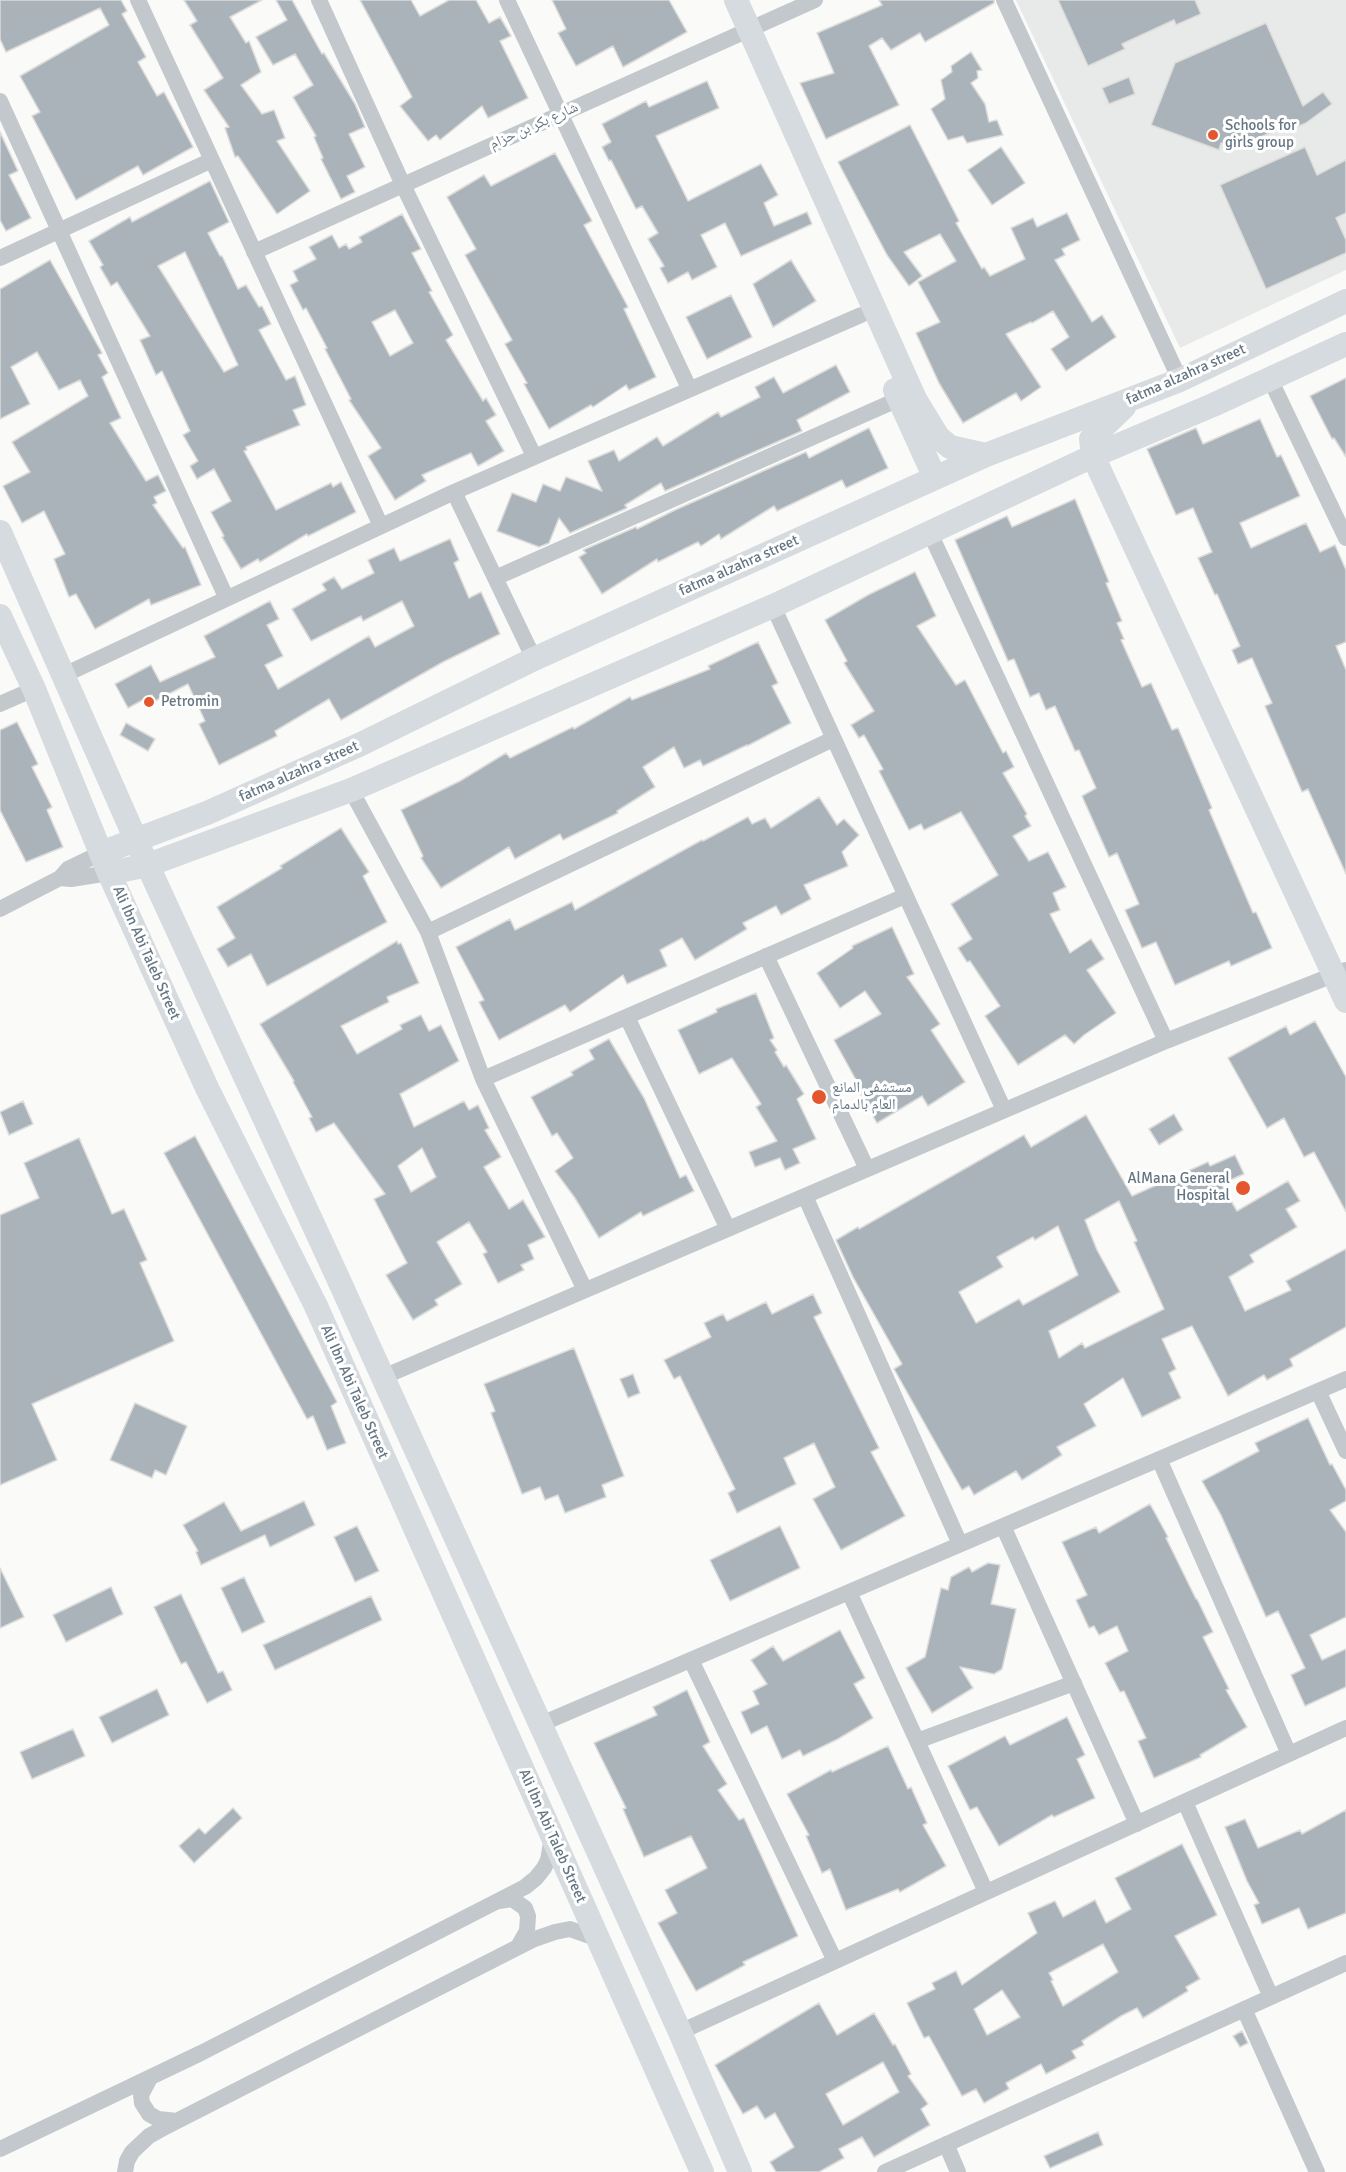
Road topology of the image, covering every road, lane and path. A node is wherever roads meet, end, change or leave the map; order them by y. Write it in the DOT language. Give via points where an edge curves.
graph roads {
  1 [pos="138,0"];
  2 [pos="319,0"];
  3 [pos="507,0"];
  4 [pos="718,0"];
  5 [pos="736,0"];
  6 [pos="815,0"];
  7 [pos="1004,0"];
  8 [pos="742,33"];
  9 [pos="0,101"];
  10 [pos="561,114"];
  11 [pos="212,160"];
  12 [pos="403,185"];
  13 [pos="59,230"];
  14 [pos="254,252"];
  15 [pos="0,258"];
  16 [pos="1346,301"];
  17 [pos="861,315"];
  18 [pos="1346,344"];
  19 [pos="1270,379"];
  20 [pos="1180,380"];
  21 [pos="689,388"];
  22 [pos="899,399"];
  23 [pos="1133,399"];
  24 [pos="986,455"];
  25 [pos="534,456"];
  26 [pos="1094,456"];
  27 [pos="935,478"];
  28 [pos="454,492"];
  29 [pos="381,526"];
  30 [pos="1344,531"];
  31 [pos="0,532"];
  32 [pos="930,533"];
  33 [pos="495,578"];
  34 [pos="226,597"];
  35 [pos="773,606"];
  36 [pos="0,616"];
  37 [pos="534,659"];
  38 [pos="64,675"];
  39 [pos="34,689"];
  40 [pos="0,704"];
  41 [pos="833,739"];
  42 [pos="361,744"];
  43 [pos="351,790"];
  44 [pos="136,840"];
  45 [pos="105,863"];
  46 [pos="148,865"];
  47 [pos="905,896"];
  48 [pos="0,909"];
  49 [pos="428,932"];
  50 [pos="766,956"];
  51 [pos="1340,972"];
  52 [pos="1346,1001"];
  53 [pos="627,1017"];
  54 [pos="1166,1041"];
  55 [pos="483,1079"];
  56 [pos="1004,1110"];
  57 [pos="867,1169"];
  58 [pos="805,1196"];
  59 [pos="728,1229"];
  60 [pos="585,1290"];
  61 [pos="383,1377"];
  62 [pos="1346,1379"];
  63 [pos="1318,1391"];
  64 [pos="1346,1451"];
  65 [pos="1159,1459"];
  66 [pos="1003,1526"];
  67 [pos="960,1544"];
  68 [pos="849,1592"];
  69 [pos="691,1660"];
  70 [pos="1074,1683"];
  71 [pos="541,1724"];
  72 [pos="1346,1728"];
  73 [pos="917,1741"];
  74 [pos="1289,1754"];
  75 [pos="1185,1802"];
  76 [pos="1137,1824"];
  77 [pos="552,1836"];
  78 [pos="986,1892"];
  79 [pos="496,1901"];
  80 [pos="598,1939"];
  81 [pos="518,1947"];
  82 [pos="835,1961"];
  83 [pos="1346,1963"];
  84 [pos="1271,1997"];
  85 [pos="1244,2009"];
  86 [pos="680,2032"];
  87 [pos="150,2078"];
  88 [pos="177,2121"];
  89 [pos="946,2144"];
  90 [pos="0,2149"];
  91 [pos="125,2172"];
  92 [pos="702,2172"];
  93 [pos="740,2172"];
  94 [pos="885,2172"];
  95 [pos="958,2172"];
  96 [pos="1317,2172"];
  1 -- 11 [label="street"];
  2 -- 12 [label="street"];
  3 -- 10 [label="street"];
  4 -- 8 [label="street"];
  5 -- 8 [label="street"];
  6 -- 8 [label="street, شارع بكر بن حزام"];
  7 -- 20 [label="street"];
  8 -- 10 [label="street, شارع بكر بن حزام"];
  8 -- 17 [label="street"];
  8 -- 24 [label="street" via="915,399 938,437 950,447"];
  9 -- 13 [label="street"];
  10 -- 12 [label="street, شارع بكر بن حزام"];
  10 -- 21 [label="street"];
  11 -- 13 [label="street"];
  11 -- 14 [label="street"];
  12 -- 14 [label="street, شارع بكر بن حزام"];
  12 -- 25 [label="street"];
  13 -- 15 [label="street"];
  13 -- 34 [label="street"];
  14 -- 29 [label="street"];
  16 -- 20 [label="street, fatma alzahra street"];
  17 -- 21 [label="street"];
  17 -- 22 [label="street"];
  18 -- 19 [label="street"];
  19 -- 26 [label="street"];
  19 -- 30 [label="street"];
  20 -- 23 [label="street, fatma alzahra street"];
  21 -- 25 [label="street"];
  22 -- 27 [label="street"];
  22 -- 33 [label="street"];
  23 -- 24 [label="street, fatma alzahra street"];
  23 -- 26 [label="street" via="1091,439"];
  24 -- 27 [label="street, fatma alzahra street"];
  25 -- 28 [label="street"];
  26 -- 32 [label="street"];
  26 -- 51 [label="street"];
  27 -- 37 [label="street, fatma alzahra street"];
  28 -- 29 [label="street"];
  28 -- 33 [label="street"];
  29 -- 34 [label="street"];
  31 -- 38 [label="street"];
  32 -- 35 [label="street"];
  32 -- 54 [label="street"];
  33 -- 37 [label="street"];
  34 -- 38 [label="street"];
  35 -- 41 [label="street"];
  35 -- 43 [label="street"];
  36 -- 39 [label="street, Ali Ibn Abi Taleb Street"];
  37 -- 42 [label="street, fatma alzahra street"];
  38 -- 44 [label="street"];
  39 -- 40 [label="street"];
  39 -- 45 [label="street, Ali Ibn Abi Taleb Street"];
  41 -- 47 [label="street"];
  41 -- 49 [label="street"];
  42 -- 43 [label="street" via="345,772 343,782"];
  42 -- 44 [label="street, fatma alzahra street" via="207,813"];
  43 -- 46 [label="street"];
  43 -- 49 [label="street"];
  44 -- 45 [label="street, fatma alzahra street"];
  44 -- 46 [label="street"];
  45 -- 46 [label="street"];
  45 -- 48 [label="street" via="68,869 60,878"];
  45 -- 77 [label="street, Ali Ibn Abi Taleb Street" via="207,1088 316,1306"];
  46 -- 61 [label="street"];
  47 -- 50 [label="street"];
  47 -- 56 [label="street"];
  49 -- 55 [label="street"];
  50 -- 53 [label="street"];
  50 -- 57 [label="street"];
  51 -- 52 [label="street"];
  51 -- 54 [label="street"];
  53 -- 55 [label="street"];
  53 -- 59 [label="street"];
  54 -- 56 [label="street"];
  55 -- 60 [label="street"];
  56 -- 57 [label="street"];
  57 -- 58 [label="street"];
  58 -- 59 [label="street"];
  58 -- 67 [label="street"];
  59 -- 60 [label="street"];
  60 -- 61 [label="street"];
  61 -- 71 [label="street"];
  62 -- 63 [label="street"];
  63 -- 64 [label="street"];
  63 -- 65 [label="street"];
  65 -- 66 [label="street"];
  65 -- 74 [label="street"];
  66 -- 67 [label="street"];
  66 -- 70 [label="street"];
  67 -- 68 [label="street"];
  68 -- 69 [label="street"];
  68 -- 73 [label="street"];
  69 -- 71 [label="street"];
  69 -- 82 [label="street"];
  70 -- 73 [label="street"];
  70 -- 76 [label="street"];
  71 -- 86 [label="street"];
  72 -- 74 [label="street"];
  73 -- 78 [label="street"];
  74 -- 75 [label="street"];
  75 -- 76 [label="street"];
  75 -- 84 [label="street"];
  76 -- 78 [label="street"];
  77 -- 79 [label="street" via="548,1860 536,1878"];
  77 -- 80 [label="street, Ali Ibn Abi Taleb Street"];
  78 -- 82 [label="street"];
  79 -- 81 [label="street" via="512,1899 525,1908 527,1931"];
  79 -- 87 [label="street"];
  80 -- 81 [label="street" via="570,1929"];
  80 -- 92 [label="street, Ali Ibn Abi Taleb Street"];
  81 -- 88 [label="street"];
  82 -- 86 [label="street"];
  83 -- 84 [label="street"];
  84 -- 85 [label="street"];
  85 -- 89 [label="street"];
  85 -- 96 [label="street"];
  86 -- 93 [label="street"];
  87 -- 88 [label="street" via="141,2095 142,2103 158,2119"];
  87 -- 90 [label="street"];
  88 -- 91 [label="street" via="149,2136 132,2152"];
  89 -- 94 [label="street"];
  89 -- 95 [label="street"];
}
